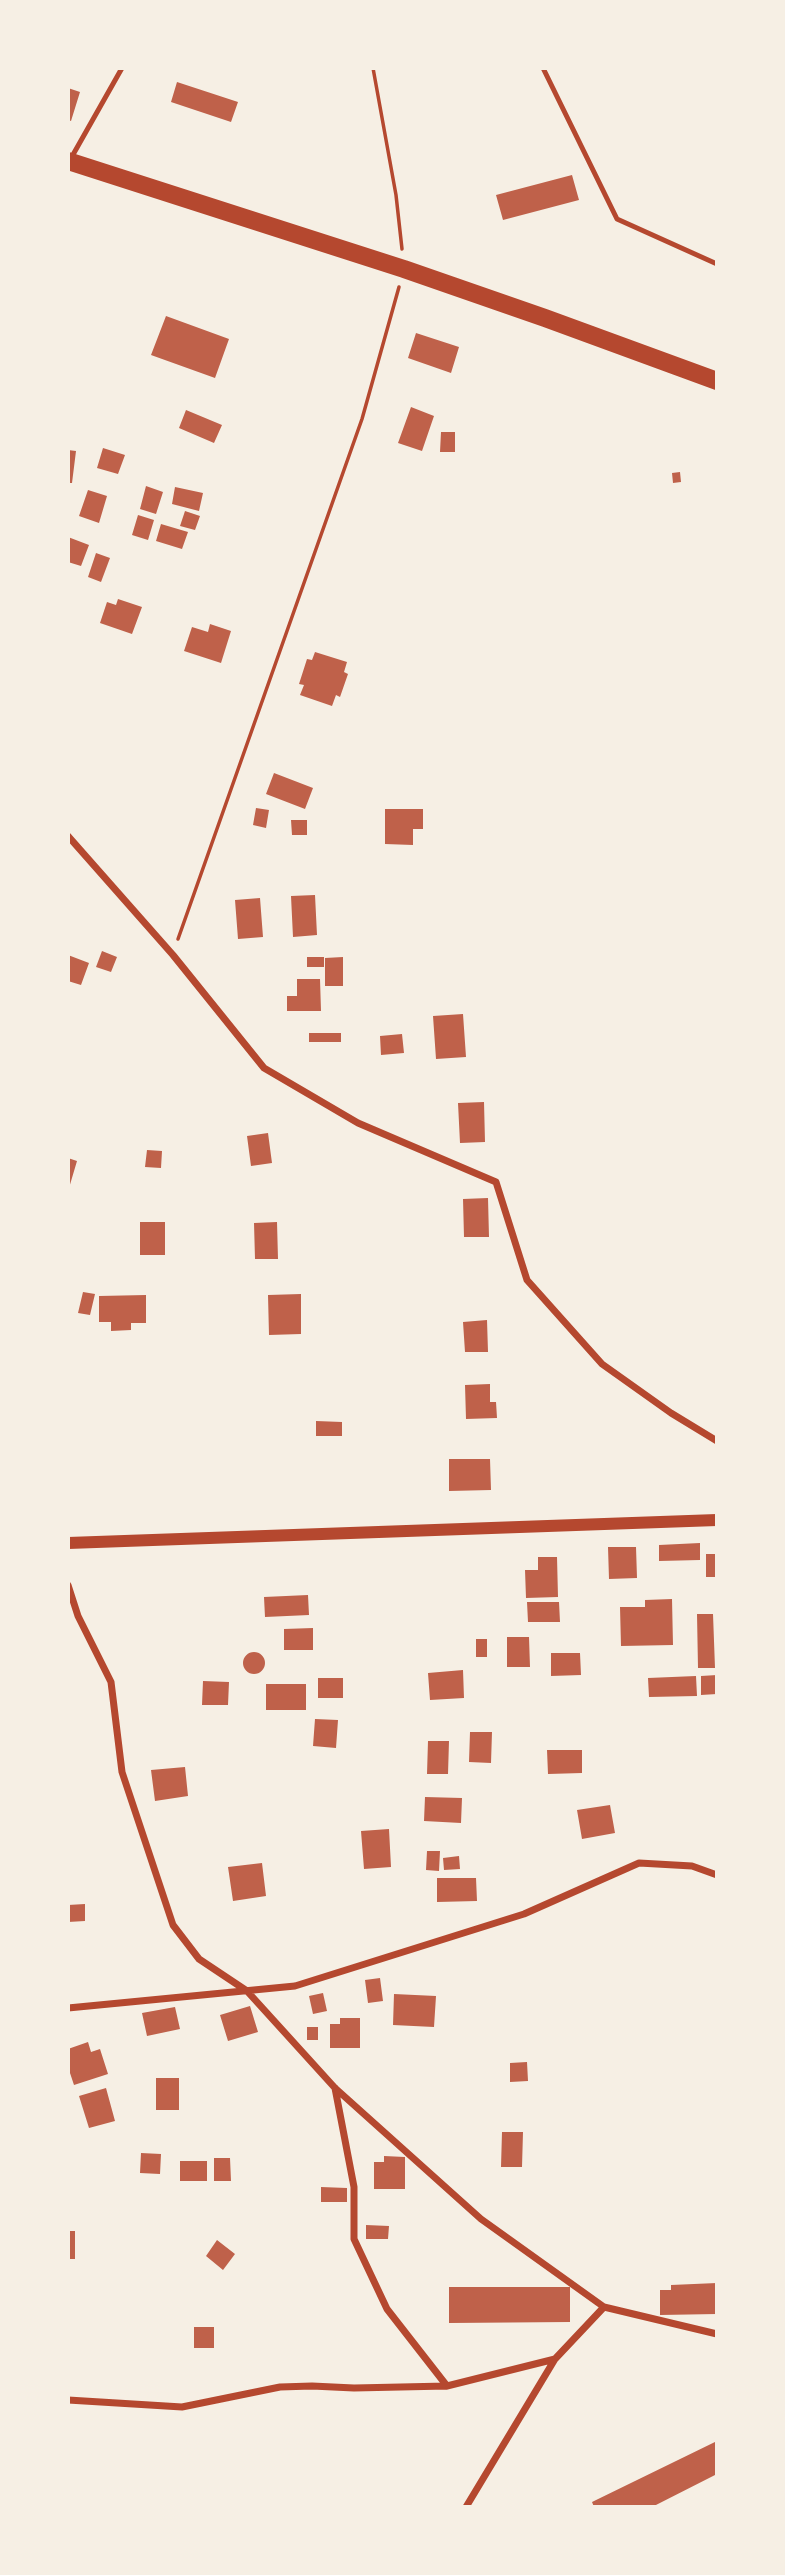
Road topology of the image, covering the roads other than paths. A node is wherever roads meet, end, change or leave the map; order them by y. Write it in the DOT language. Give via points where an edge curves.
graph roads {
  1 [pos="122,68"];
  2 [pos="543,68"];
  3 [pos="69,162"];
  4 [pos="717,264"];
  5 [pos="717,381"];
  6 [pos="68,835"];
  7 [pos="717,1441"];
  8 [pos="717,1520"];
  9 [pos="68,1543"];
  10 [pos="68,1586"];
  11 [pos="717,1875"];
  12 [pos="247,1991"];
  13 [pos="68,2008"];
  14 [pos="335,2088"];
  15 [pos="604,2307"];
  16 [pos="717,2334"];
  17 [pos="555,2359"];
  18 [pos="447,2386"];
  19 [pos="68,2400"];
  20 [pos="466,2507"];
  1 -- 3 [label="lane"];
  2 -- 4 [label="lane" via="617,219"];
  3 -- 5 [label="main road" via="404,270"];
  6 -- 7 [label="street" via="173,954 264,1068 358,1123 496,1182 527,1280 603,1364"];
  8 -- 9 [label="street"];
  10 -- 12 [label="street" via="111,1682 122,1772 173,1925 198,1959"];
  11 -- 12 [label="street" via="692,1866 639,1863 524,1914 295,1986"];
  12 -- 13 [label="street"];
  12 -- 14 [label="street"];
  14 -- 15 [label="street" via="481,2219"];
  14 -- 18 [label="street" via="354,2187 354,2239 387,2309"];
  15 -- 16 [label="street"];
  15 -- 17 [label="street"];
  17 -- 18 [label="street"];
  17 -- 20 [label="street"];
  18 -- 19 [label="street" via="280,2387 182,2407"];
}
